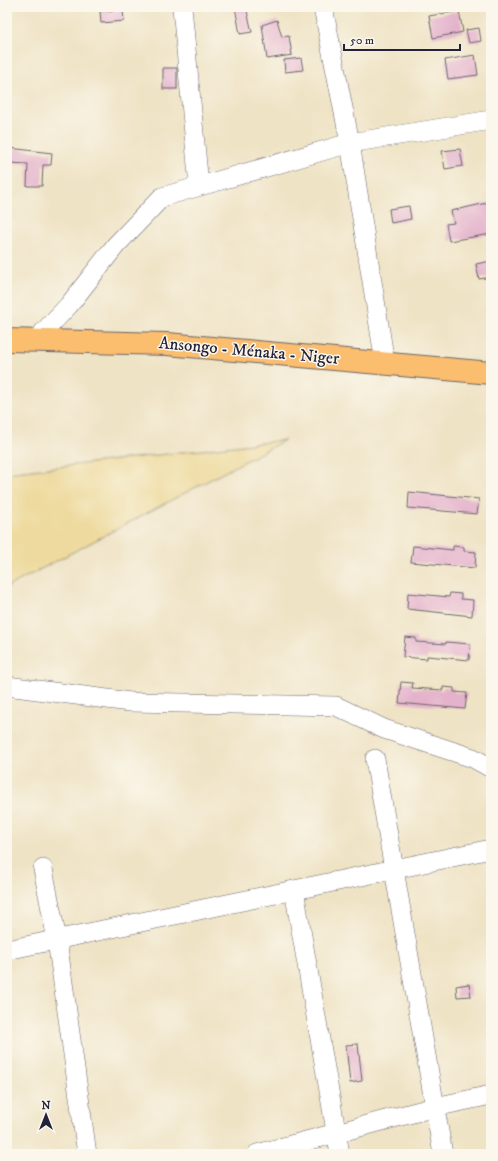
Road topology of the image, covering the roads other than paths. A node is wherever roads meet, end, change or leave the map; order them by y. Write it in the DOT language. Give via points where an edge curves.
graph roads {
  1 [pos="182,7"];
  2 [pos="323,7"];
  3 [pos="491,120"];
  4 [pos="350,143"];
  5 [pos="199,186"];
  6 [pos="7,340"];
  7 [pos="36,340"];
  8 [pos="385,363"];
  9 [pos="491,373"];
  10 [pos="7,686"];
  11 [pos="375,760"];
  12 [pos="491,768"];
  13 [pos="491,845"];
  14 [pos="491,849"];
  15 [pos="43,869"];
  16 [pos="394,870"];
  17 [pos="294,890"];
  18 [pos="57,940"];
  19 [pos="7,950"];
  20 [pos="491,1095"];
  21 [pos="435,1107"];
  22 [pos="336,1133"];
  23 [pos="87,1154"];
  24 [pos="257,1154"];
  25 [pos="340,1154"];
  26 [pos="442,1154"];
  1 -- 5 [label="street"];
  2 -- 4 [label="street"];
  3 -- 4 [label="street"];
  4 -- 5 [label="street"];
  4 -- 8 [label="street"];
  5 -- 7 [label="street" via="162,196 116,245 70,305"];
  6 -- 7 [label="main road, Ansongo - Ménaka - Niger"];
  7 -- 8 [label="main road, Ansongo - Ménaka - Niger" via="167,344"];
  8 -- 9 [label="main road, Ansongo - Ménaka - Niger"];
  10 -- 12 [label="street" via="130,702 336,706 384,729 473,758"];
  11 -- 16 [label="street"];
  13 -- 14 [label="street"];
  14 -- 16 [label="street"];
  15 -- 18 [label="street"];
  16 -- 17 [label="street"];
  16 -- 21 [label="street"];
  17 -- 18 [label="street"];
  17 -- 22 [label="street"];
  18 -- 19 [label="street"];
  18 -- 23 [label="street"];
  20 -- 21 [label="street"];
  21 -- 22 [label="street"];
  21 -- 26 [label="street"];
  22 -- 24 [label="street"];
  22 -- 25 [label="street"];
}
